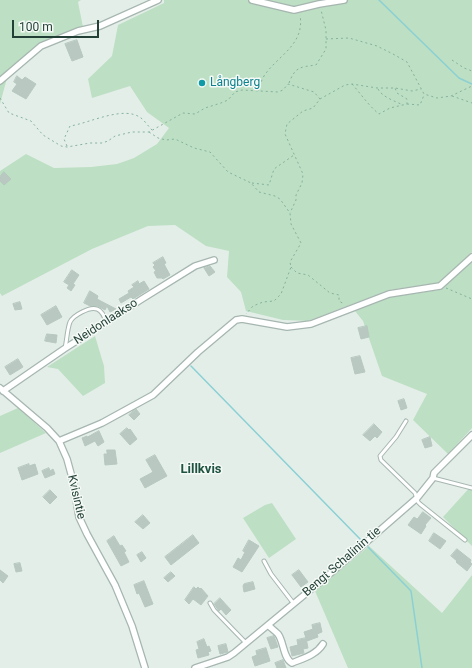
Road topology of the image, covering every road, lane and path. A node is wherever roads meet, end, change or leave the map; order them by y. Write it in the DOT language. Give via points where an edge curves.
graph roads {
  1 [pos="158,0"];
  2 [pos="252,0"];
  3 [pos="344,0"];
  4 [pos="319,4"];
  5 [pos="299,9"];
  6 [pos="326,39"];
  7 [pos="452,60"];
  8 [pos="472,71"];
  9 [pos="0,81"];
  10 [pos="288,84"];
  11 [pos="352,84"];
  12 [pos="472,86"];
  13 [pos="377,88"];
  14 [pos="395,88"];
  15 [pos="421,89"];
  16 [pos="258,92"];
  17 [pos="424,94"];
  18 [pos="451,96"];
  19 [pos="0,98"];
  20 [pos="320,99"];
  21 [pos="472,103"];
  22 [pos="407,104"];
  23 [pos="404,105"];
  24 [pos="152,130"];
  25 [pos="148,132"];
  26 [pos="67,147"];
  27 [pos="294,154"];
  28 [pos="252,183"];
  29 [pos="290,213"];
  30 [pos="472,257"];
  31 [pos="214,260"];
  32 [pos="291,267"];
  33 [pos="440,286"];
  34 [pos="472,299"];
  35 [pos="350,308"];
  36 [pos="242,319"];
  37 [pos="106,322"];
  38 [pos="64,349"];
  39 [pos="2,389"];
  40 [pos="406,420"];
  41 [pos="472,435"];
  42 [pos="59,441"];
  43 [pos="434,478"];
  44 [pos="472,488"];
  45 [pos="417,498"];
  46 [pos="465,540"];
  47 [pos="264,560"];
  48 [pos="210,603"];
  49 [pos="294,604"];
  50 [pos="268,625"];
  51 [pos="246,644"];
  52 [pos="323,644"];
  53 [pos="145,668"];
  54 [pos="195,668"];
  1 -- 9 [label="street" via="100,26 78,31 41,46"];
  2 -- 5 [label="street"];
  3 -- 4 [label="street"];
  4 -- 5 [label="street"];
  4 -- 6 [label="path"];
  5 -- 16 [label="path" via="302,25 298,38 264,77"];
  6 -- 10 [label="path" via="326,49 316,65 300,67 293,72"];
  6 -- 15 [label="path" via="349,38 377,46 393,54 407,62"];
  7 -- 8 [label="path"];
  10 -- 16 [label="path" via="278,92"];
  10 -- 20 [label="path" via="314,92"];
  11 -- 13 [label="path"];
  11 -- 20 [label="path" via="345,85"];
  11 -- 23 [label="path" via="378,114"];
  12 -- 18 [label="path"];
  13 -- 14 [label="path"];
  13 -- 23 [label="path" via="379,92"];
  14 -- 15 [label="path" via="412,91"];
  14 -- 22 [label="path" via="397,93 408,99"];
  15 -- 17 [label="path"];
  16 -- 24 [label="path" via="235,92 228,100 194,114 182,113"];
  17 -- 18 [label="path" via="437,98"];
  17 -- 22 [label="path" via="420,105"];
  18 -- 21 [label="path"];
  19 -- 26 [label="path" via="9,113 31,121 43,135"];
  20 -- 27 [label="path" via="313,108 303,111 287,124 285,134"];
  22 -- 23 [label="path"];
  24 -- 25 [label="path"];
  24 -- 26 [label="path" via="141,118 125,113 114,114 70,126 64,139"];
  25 -- 26 [label="path" via="132,132 115,136 102,143"];
  25 -- 28 [label="path" via="158,138 175,139 210,152 228,172"];
  27 -- 28 [label="path" via="274,169 269,186"];
  27 -- 29 [label="path" via="303,174"];
  28 -- 29 [label="path" via="259,192 280,199"];
  29 -- 32 [label="path" via="291,224 301,243 290,262"];
  30 -- 33 [label="street"];
  31 -- 37 [label="street, Neidonlaakso" via="195,266"];
  32 -- 35 [label="path" via="297,273 308,275 330,293 339,295 339,301"];
  32 -- 36 [label="path" via="281,294 274,301 253,306"];
  33 -- 34 [label="path"];
  33 -- 35 [label="street" via="389,294"];
  35 -- 36 [label="street" via="311,324 286,327"];
  36 -- 42 [label="street" via="229,325 153,395 102,423"];
  37 -- 38 [label="street, Neidonlaakso"];
  37 -- 38 [label="lane" via="104,314 96,309 91,308 78,314 70,322"];
  38 -- 39 [label="street, Neidonlaakso"];
  39 -- 42 [label="street, Kvisintie"];
  40 -- 45 [label="lane" via="396,438 380,456 381,460 415,492"];
  41 -- 43 [label="street, Bengt Schalinin tie" via="434,473"];
  42 -- 53 [label="street, Kvisintie" via="73,481 79,517 115,585 132,626"];
  43 -- 44 [label="lane"];
  43 -- 45 [label="street, Bengt Schalinin tie"];
  45 -- 46 [label="lane" via="420,504"];
  45 -- 49 [label="street, Bengt Schalinin tie"];
  47 -- 49 [label="lane" via="274,579"];
  48 -- 51 [label="lane"];
  49 -- 50 [label="street, Bengt Schalinin tie"];
  50 -- 51 [label="street, Bengt Schalinin tie"];
  50 -- 52 [label="street" via="278,635 292,663 313,654"];
  51 -- 54 [label="street, Bengt Schalinin tie" via="228,657"];
}
